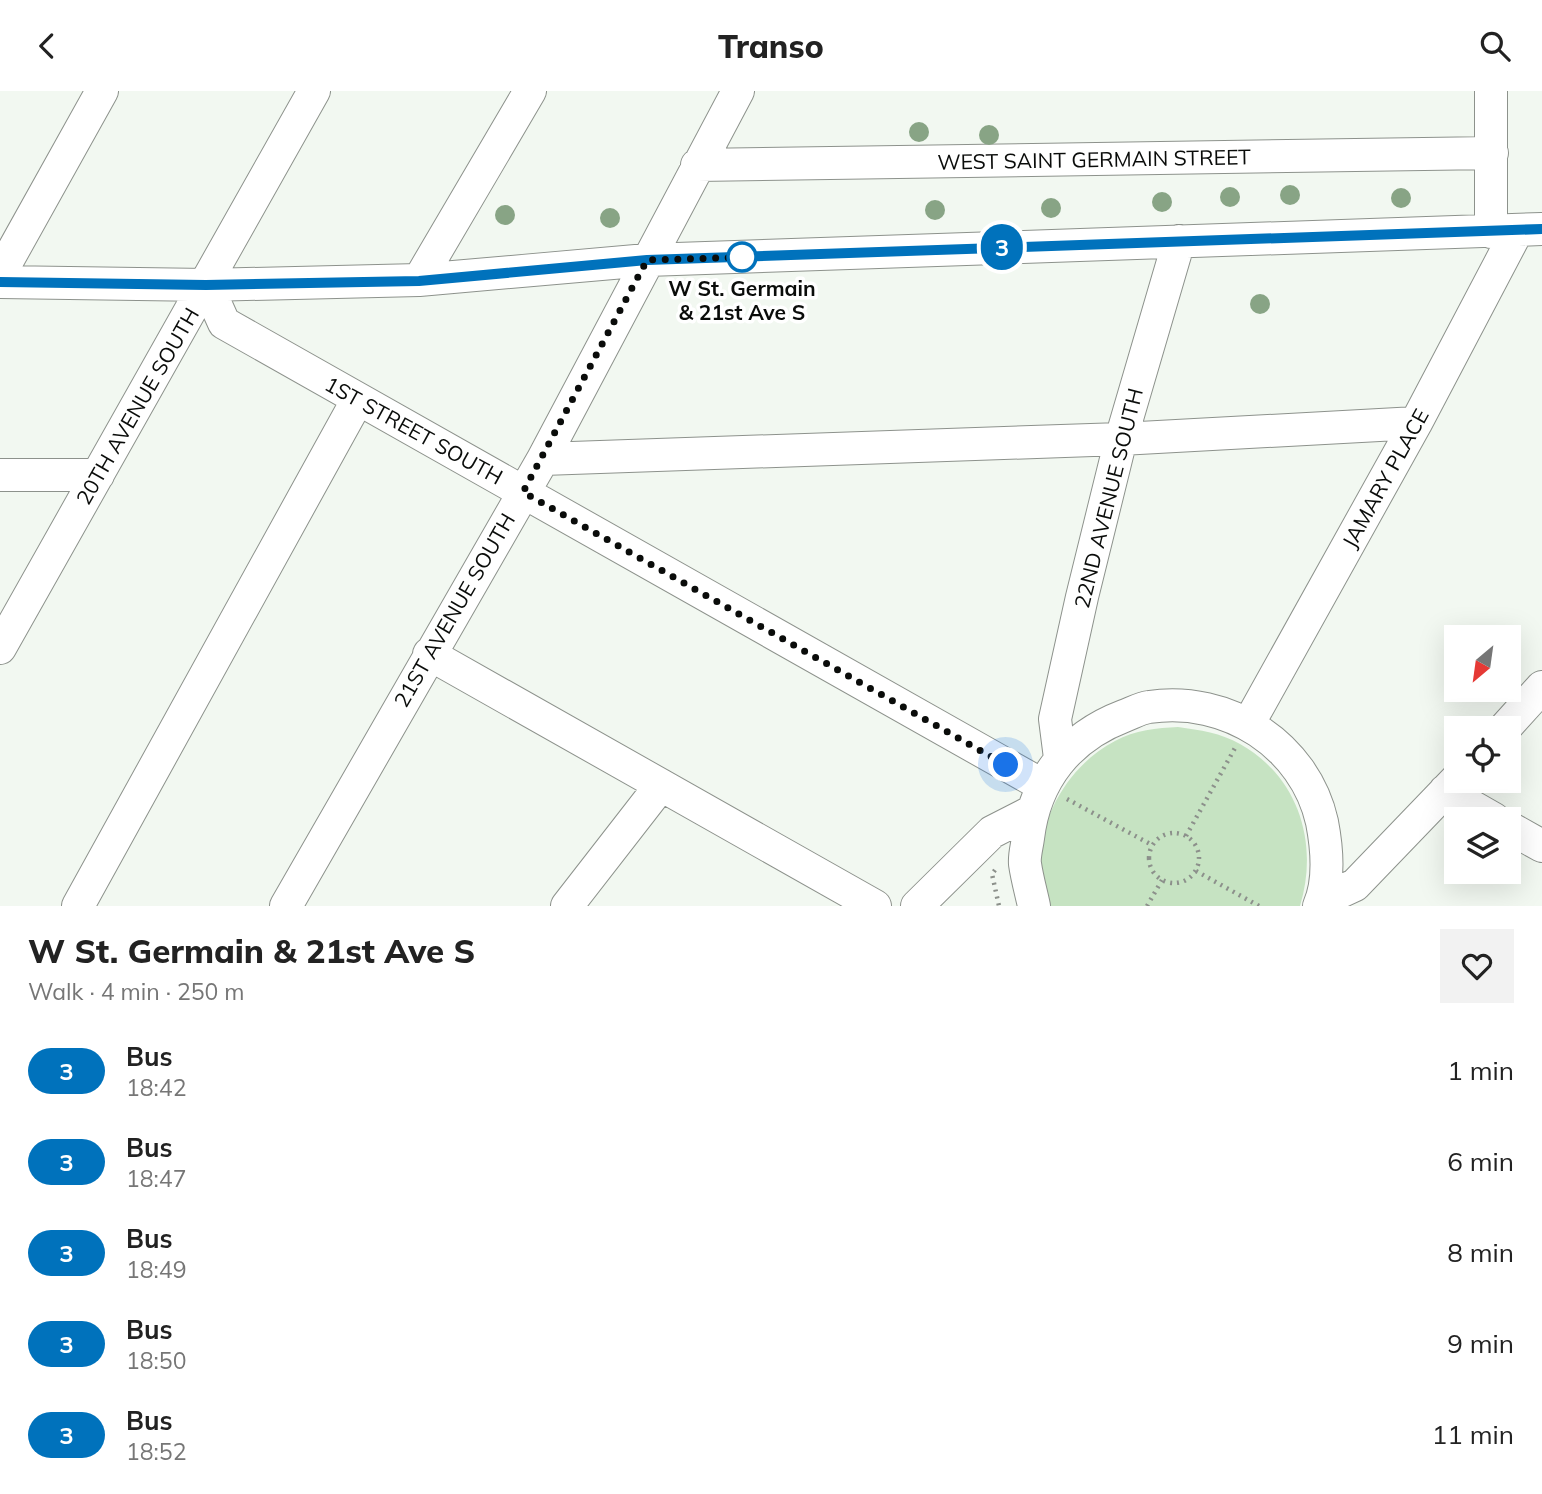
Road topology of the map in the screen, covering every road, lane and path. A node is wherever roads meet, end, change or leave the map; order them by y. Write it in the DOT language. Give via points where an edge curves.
graph roads {
  1 [pos="102,91"];
  2 [pos="314,91"];
  3 [pos="530,91"];
  4 [pos="738,91"];
  5 [pos="1491,91"];
  6 [pos="1492,153"];
  7 [pos="697,165"];
  8 [pos="1517,231"];
  9 [pos="1179,241"];
  10 [pos="647,260"];
  11 [pos="0,274"];
  12 [pos="419,281"];
  13 [pos="0,282"];
  14 [pos="206,285"];
  15 [pos="358,398"];
  16 [pos="1416,423"];
  17 [pos="1121,439"];
  18 [pos="543,459"];
  19 [pos="0,475"];
  20 [pos="98,475"];
  21 [pos="523,492"];
  22 [pos="0,648"];
  23 [pos="429,654"];
  24 [pos="1542,687"];
  25 [pos="1517,716"];
  26 [pos="1249,723"];
  27 [pos="1060,758"];
  28 [pos="661,785"];
  29 [pos="1444,791"];
  30 [pos="1460,793"];
  31 [pos="1036,798"];
  32 [pos="1478,807"];
  33 [pos="1521,834"];
  34 [pos="1186,836"];
  35 [pos="1152,845"];
  36 [pos="1542,846"];
  37 [pos="1196,871"];
  38 [pos="1162,880"];
  39 [pos="1320,904"];
  40 [pos="78,906"];
  41 [pos="286,906"];
  42 [pos="567,906"];
  43 [pos="875,906"];
  44 [pos="917,906"];
  45 [pos="1034,906"];
  46 [pos="1147,906"];
  47 [pos="1259,906"];
  1 -- 11 [label="street"];
  2 -- 14 [label="street, 20TH AVENUE SOUTH"];
  3 -- 12 [label="street"];
  4 -- 7 [label="street, 21ST AVENUE SOUTH"];
  5 -- 6 [label="street, JAMARY PLACE"];
  6 -- 7 [label="street, WEST SAINT GERMAIN STREET"];
  6 -- 8 [label="street, JAMARY PLACE"];
  7 -- 10 [label="street, 21ST AVENUE SOUTH"];
  8 -- 9 [label="street"];
  8 -- 16 [label="street, JAMARY PLACE"];
  9 -- 10 [label="street"];
  9 -- 17 [label="street, 22ND AVENUE SOUTH"];
  10 -- 12 [label="street"];
  10 -- 18 [label="street, 21ST AVENUE SOUTH"];
  12 -- 14 [label="street"];
  13 -- 14 [label="street"];
  14 -- 15 [label="street, 1ST STREET SOUTH" via="224,323"];
  14 -- 20 [label="street, 20TH AVENUE SOUTH"];
  15 -- 21 [label="street, 1ST STREET SOUTH"];
  15 -- 40 [label="street"];
  16 -- 17 [label="street"];
  16 -- 26 [label="street, JAMARY PLACE"];
  17 -- 18 [label="street"];
  17 -- 27 [label="street, 22ND AVENUE SOUTH" via="1055,719"];
  18 -- 21 [label="street, 21ST AVENUE SOUTH"];
  19 -- 20 [label="street"];
  20 -- 22 [label="street, 20TH AVENUE SOUTH"];
  21 -- 23 [label="street, 21ST AVENUE SOUTH"];
  21 -- 31 [label="street, 1ST STREET SOUTH"];
  23 -- 28 [label="street"];
  23 -- 41 [label="street, 21ST AVENUE SOUTH"];
  24 -- 25 [label="street"];
  26 -- 27 [label="street" via="1200,706 1148,707 1100,725"];
  26 -- 34 [label="path"];
  26 -- 39 [label="street" via="1289,755 1317,800 1328,850"];
  27 -- 31 [label="street"];
  28 -- 42 [label="street"];
  28 -- 43 [label="street"];
  29 -- 39 [label="street" via="1355,885"];
  30 -- 32 [label="street"];
  31 -- 35 [label="path"];
  31 -- 44 [label="street" via="992,832"];
  31 -- 45 [label="street" via="1025,862"];
  33 -- 36 [label="street"];
  34 -- 35 [label="path" via="1163,835"];
  34 -- 37 [label="path" via="1199,855"];
  35 -- 38 [label="path" via="1151,868"];
  37 -- 38 [label="path" via="1185,881"];
  37 -- 47 [label="path"];
  38 -- 46 [label="path"];
}
